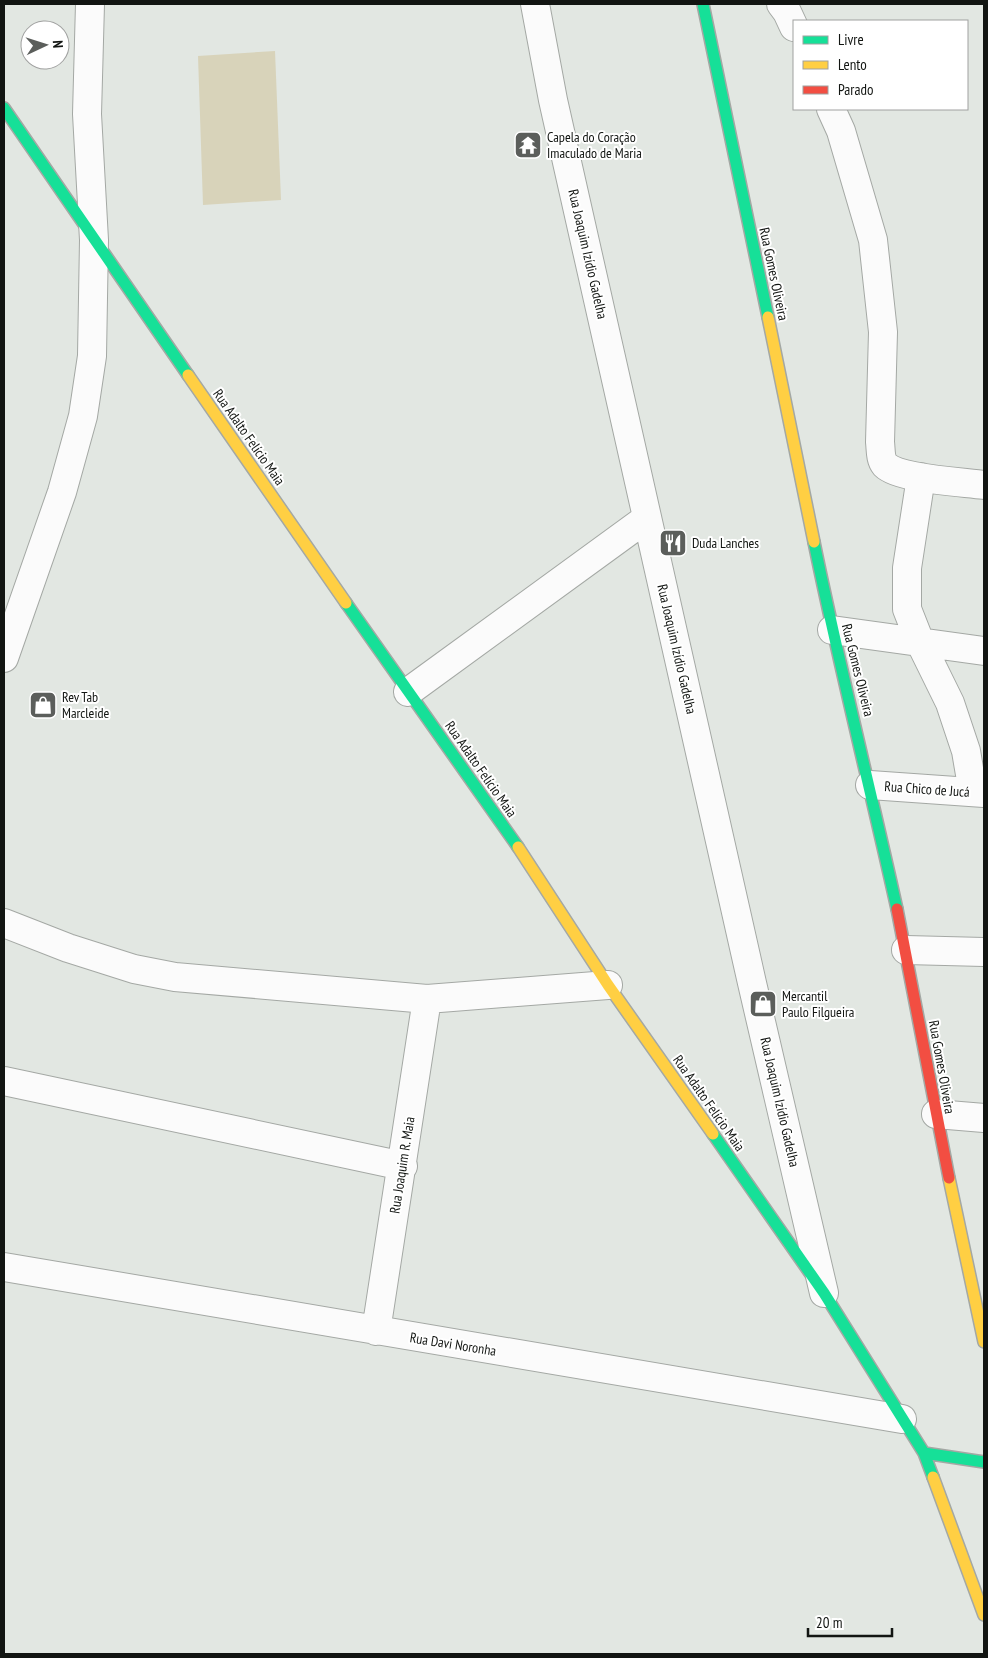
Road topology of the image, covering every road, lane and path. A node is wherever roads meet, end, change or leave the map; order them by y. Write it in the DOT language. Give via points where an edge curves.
graph roads {
  1 [pos="90,4"];
  2 [pos="535,4"];
  3 [pos="703,4"];
  4 [pos="781,4"];
  5 [pos="793,25"];
  6 [pos="4,108"];
  7 [pos="831,110"];
  8 [pos="94,240"];
  9 [pos="921,477"];
  10 [pos="984,485"];
  11 [pos="647,518"];
  12 [pos="832,630"];
  13 [pos="920,642"];
  14 [pos="984,651"];
  15 [pos="4,658"];
  16 [pos="408,692"];
  17 [pos="870,785"];
  18 [pos="979,792"];
  19 [pos="4,922"];
  20 [pos="906,950"];
  21 [pos="984,952"];
  22 [pos="608,986"];
  23 [pos="427,999"];
  24 [pos="4,1081"];
  25 [pos="936,1114"];
  26 [pos="984,1118"];
  27 [pos="403,1166"];
  28 [pos="4,1267"];
  29 [pos="824,1293"];
  30 [pos="376,1331"];
  31 [pos="984,1342"];
  32 [pos="902,1419"];
  33 [pos="924,1453"];
  34 [pos="984,1462"];
  35 [pos="984,1615"];
  1 -- 8 [label="street" via="87,114"];
  2 -- 11 [label="street, Rua Joaquim Izídio Gadelha" via="553,100"];
  3 -- 12 [label="street, Rua Gomes Oliveira"];
  4 -- 5 [label="street"];
  6 -- 8 [label="street, Rua Adalto Felício Maia"];
  7 -- 9 [label="street" via="841,131 873,240 883,332 882,459 902,474"];
  8 -- 15 [label="street" via="92,356 83,416 62,492"];
  8 -- 16 [label="street, Rua Adalto Felício Maia"];
  9 -- 10 [label="street"];
  9 -- 13 [label="street" via="907,568 907,609"];
  11 -- 16 [label="street"];
  11 -- 29 [label="street, Rua Joaquim Izídio Gadelha"];
  12 -- 13 [label="street"];
  12 -- 17 [label="street, Rua Gomes Oliveira"];
  13 -- 14 [label="street"];
  13 -- 18 [label="street" via="950,703"];
  16 -- 22 [label="street, Rua Adalto Felício Maia" via="533,868"];
  17 -- 18 [label="street, Rua Chico de Jucá"];
  17 -- 20 [label="street, Rua Gomes Oliveira"];
  19 -- 23 [label="street" via="78,951 134,969 175,977"];
  20 -- 21 [label="street"];
  20 -- 25 [label="street, Rua Gomes Oliveira"];
  22 -- 23 [label="street"];
  22 -- 29 [label="street, Rua Adalto Felício Maia"];
  23 -- 27 [label="street, Rua Joaquim R. Maia"];
  24 -- 27 [label="street"];
  25 -- 26 [label="street"];
  25 -- 31 [label="street, Rua Gomes Oliveira"];
  27 -- 30 [label="street, Rua Joaquim R. Maia"];
  28 -- 30 [label="street, Rua Davi Noronha"];
  29 -- 32 [label="street, Rua Adalto Felício Maia"];
  30 -- 32 [label="street, Rua Davi Noronha"];
  32 -- 33 [label="street, Rua Adalto Felício Maia"];
  33 -- 34 [label="street"];
  33 -- 35 [label="street, Rua Adalto Felício Maia"];
}
